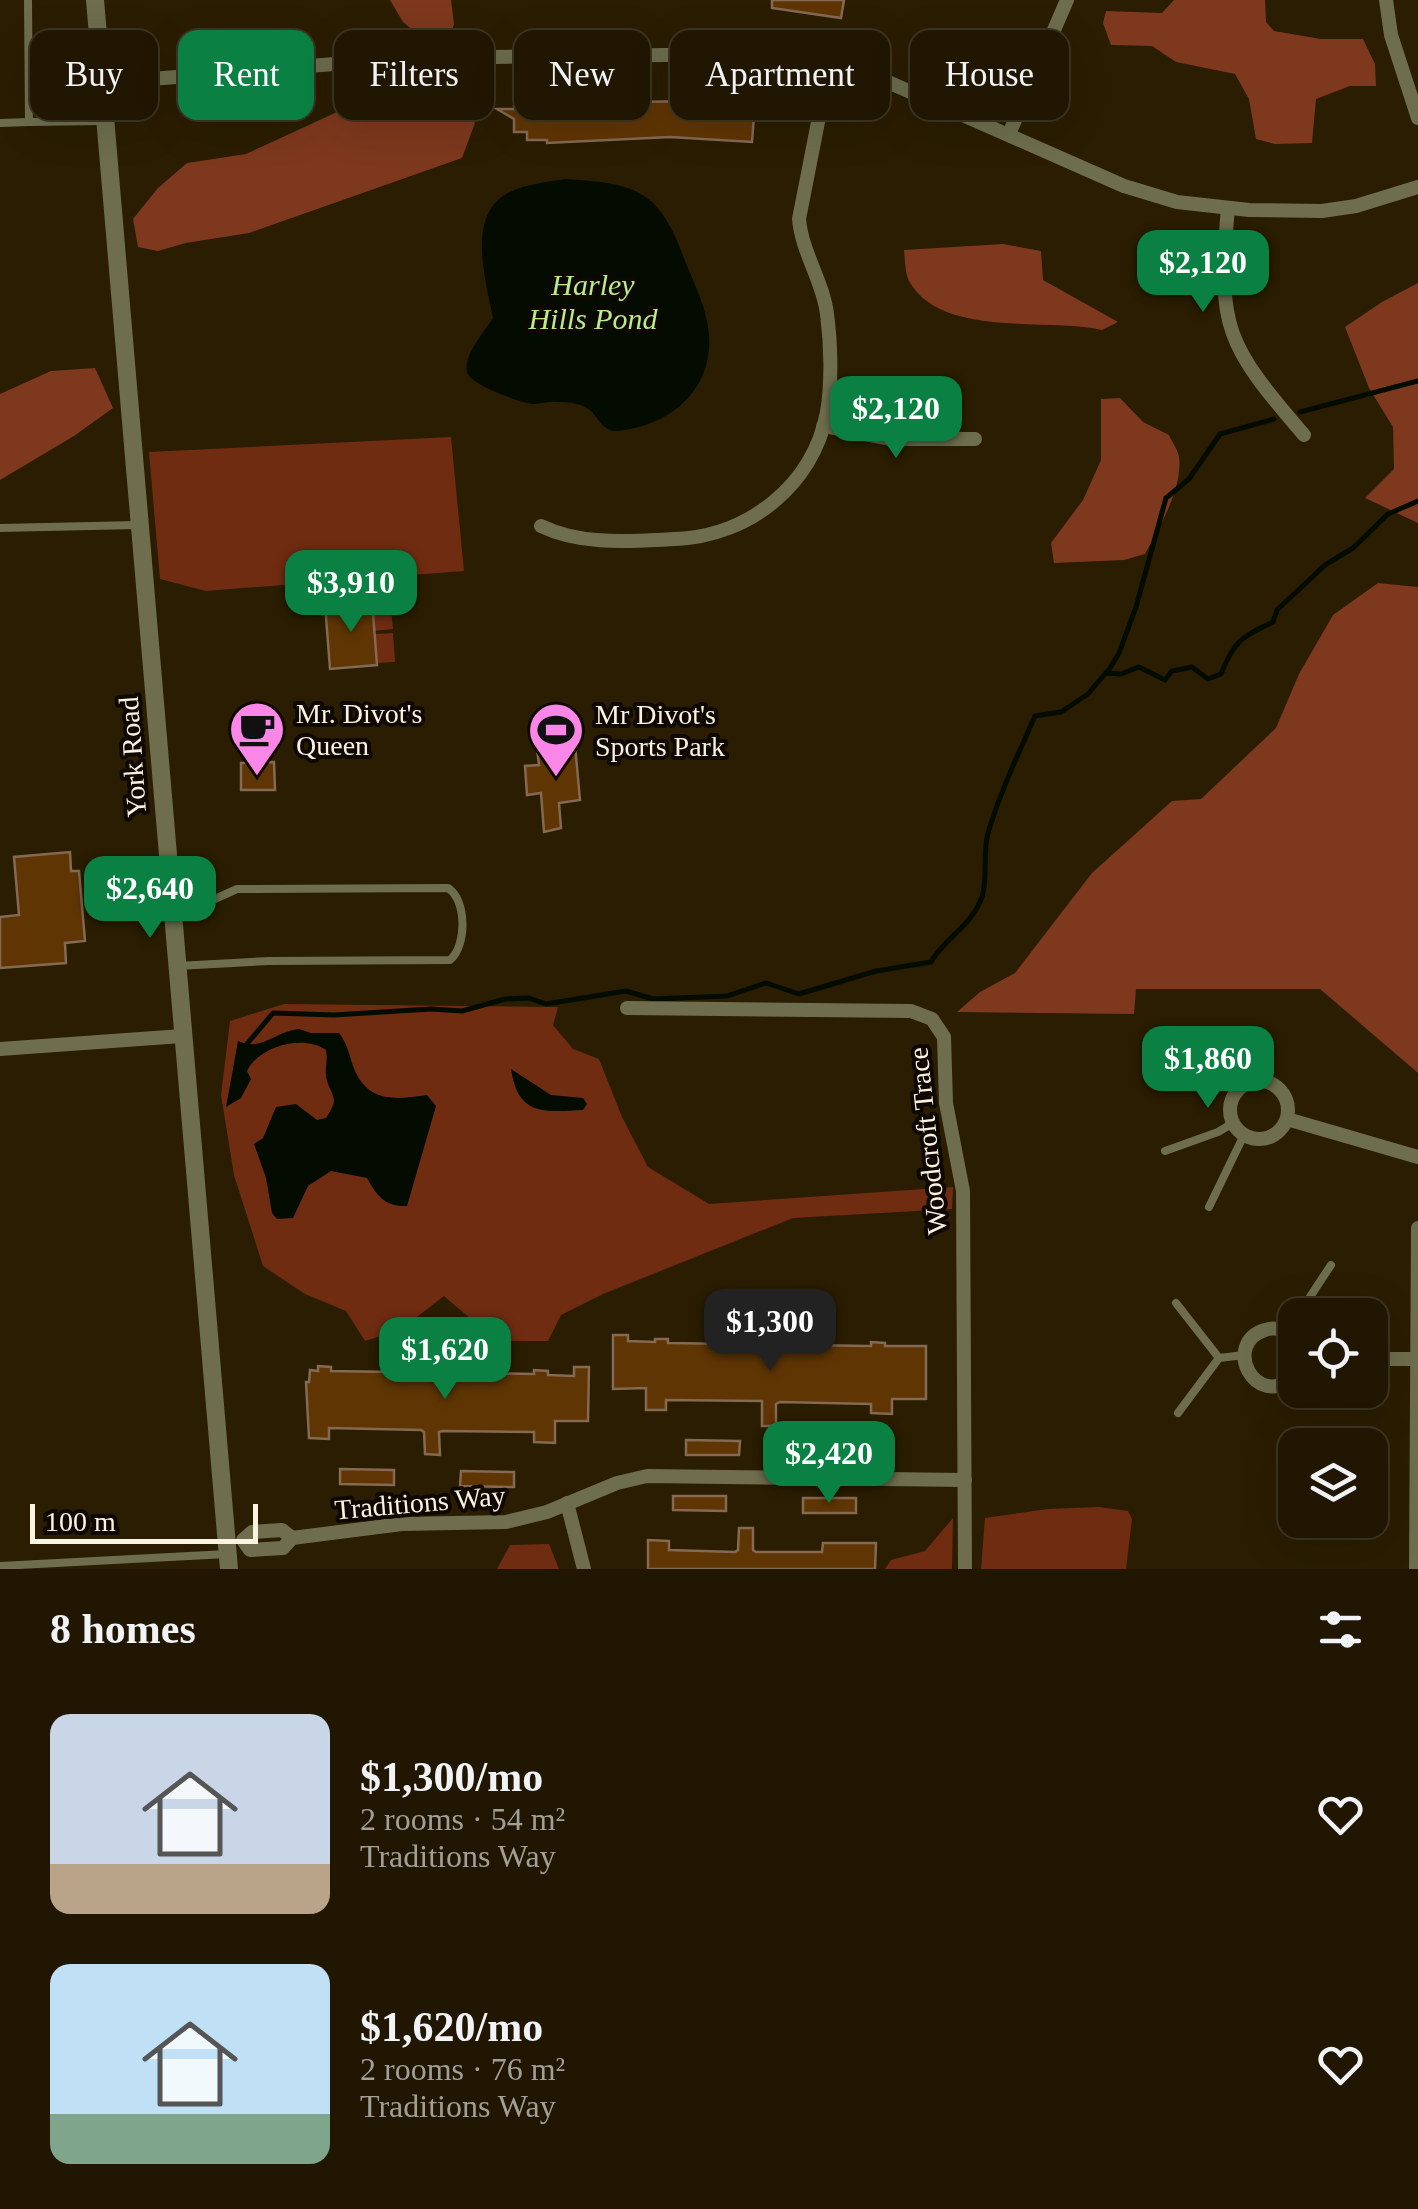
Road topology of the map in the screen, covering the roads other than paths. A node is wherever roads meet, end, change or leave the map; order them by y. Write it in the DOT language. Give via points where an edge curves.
graph roads {
  1 [pos="28,0"];
  2 [pos="95,0"];
  3 [pos="1068,0"];
  4 [pos="1386,0"];
  5 [pos="98,30"];
  6 [pos="670,54"];
  7 [pos="158,78"];
  8 [pos="890,84"];
  9 [pos="1418,118"];
  10 [pos="819,120"];
  11 [pos="105,121"];
  12 [pos="29,122"];
  13 [pos="0,123"];
  14 [pos="1009,134"];
  15 [pos="1418,187"];
  16 [pos="1228,208"];
  17 [pos="823,426"];
  18 [pos="1304,435"];
  19 [pos="975,439"];
  20 [pos="141,524"];
  21 [pos="541,526"];
  22 [pos="0,528"];
  23 [pos="172,918"];
  24 [pos="176,966"];
  25 [pos="627,1008"];
  26 [pos="182,1036"];
  27 [pos="0,1049"];
  28 [pos="1288,1119"];
  29 [pos="1233,1123"];
  30 [pos="1244,1135"];
  31 [pos="1165,1151"];
  32 [pos="1418,1157"];
  33 [pos="1209,1207"];
  34 [pos="1418,1228"];
  35 [pos="1331,1265"];
  36 [pos="1311,1298"];
  37 [pos="1418,1300"];
  38 [pos="1176,1302"];
  39 [pos="1278,1328"];
  40 [pos="1244,1356"];
  41 [pos="1219,1358"];
  42 [pos="1388,1359"];
  43 [pos="1417,1359"];
  44 [pos="1278,1386"];
  45 [pos="1178,1414"];
  46 [pos="965,1480"];
  47 [pos="566,1503"];
  48 [pos="232,1551"];
  49 [pos="166,1557"];
  50 [pos="1417,1563"];
  51 [pos="0,1566"];
  52 [pos="11,1567"];
  53 [pos="40,1567"];
  54 [pos="167,1569"];
  55 [pos="584,1569"];
  56 [pos="964,1569"];
  1 -- 12 [label="lane"];
  2 -- 5 [label="street, York Road"];
  3 -- 14 [label="street"];
  4 -- 9 [label="street"];
  6 -- 7 [label="street" via="438,56"];
  8 -- 14 [label="street"];
  10 -- 17 [label="street" via="799,219 827,314"];
  11 -- 12 [label="lane"];
  11 -- 20 [label="street, York Road"];
  12 -- 13 [label="lane"];
  14 -- 16 [label="street" via="1138,192"];
  15 -- 16 [label="street" via="1339,210"];
  16 -- 18 [label="street" via="1224,291 1231,335 1250,371"];
  17 -- 19 [label="street" via="890,439"];
  17 -- 21 [label="street" via="790,488 730,528 688,538 580,540"];
  20 -- 22 [label="lane"];
  20 -- 23 [label="street, York Road"];
  23 -- 24 [label="street, York Road"];
  23 -- 24 [label="lane" via="237,889 448,888 460,902 461,943 450,960"];
  24 -- 26 [label="street, York Road"];
  25 -- 46 [label="street, Woodcroft Trace" via="911,1011 937,1024 963,1191"];
  26 -- 27 [label="street"];
  26 -- 48 [label="street, York Road"];
  28 -- 29 [label="street" via="1282,1092 1257,1081 1234,1095"];
  28 -- 30 [label="street" via="1269,1138"];
  28 -- 32 [label="street"];
  29 -- 30 [label="street"];
  29 -- 31 [label="lane"];
  30 -- 33 [label="lane"];
  34 -- 37 [label="street"];
  35 -- 36 [label="lane"];
  37 -- 43 [label="street"];
  38 -- 41 [label="lane"];
  39 -- 40 [label="street" via="1259,1332"];
  40 -- 41 [label="lane"];
  40 -- 44 [label="street" via="1249,1373 1263,1385"];
  41 -- 45 [label="lane"];
  42 -- 43 [label="street"];
  43 -- 50 [label="street"];
  46 -- 47 [label="street, Traditions Way" via="647,1476"];
  46 -- 56 [label="street, Woodcroft Trace"];
  47 -- 48 [label="street, Traditions Way" via="488,1525 402,1524 292,1538 282,1530 252,1532"];
  47 -- 55 [label="street"];
  48 -- 49 [label="lane"];
  49 -- 53 [label="lane"];
  49 -- 54 [label="lane"];
  51 -- 52 [label="lane"];
  52 -- 53 [label="lane"];
}
